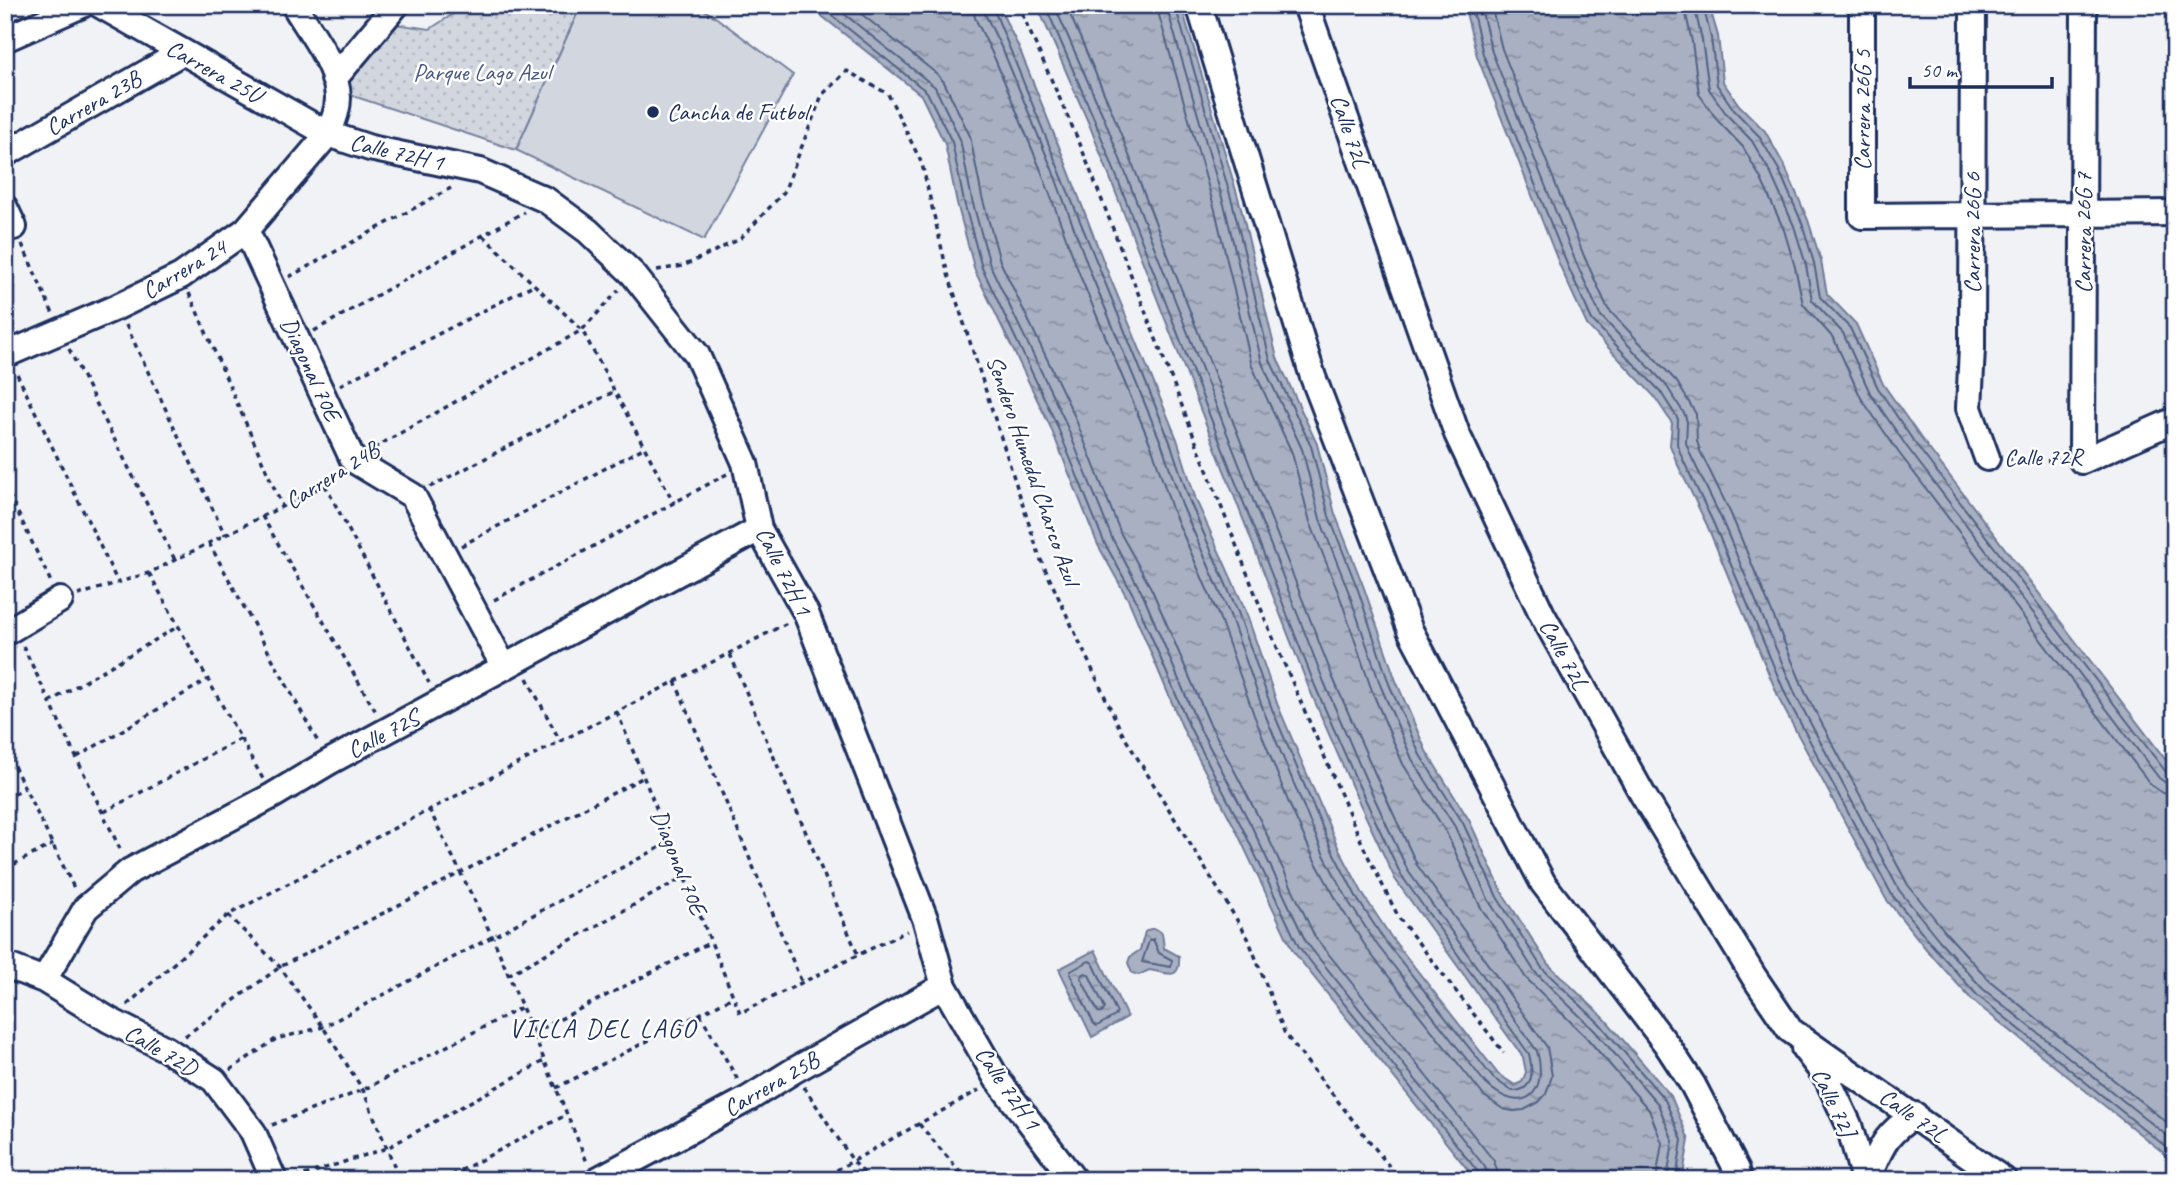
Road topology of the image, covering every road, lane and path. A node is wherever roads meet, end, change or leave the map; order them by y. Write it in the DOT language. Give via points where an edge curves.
graph roads {
  1 [pos="82,5"];
  2 [pos="100,5"];
  3 [pos="294,5"];
  4 [pos="396,5"];
  5 [pos="1018,5"];
  6 [pos="1199,5"];
  7 [pos="1306,5"];
  8 [pos="1862,5"];
  9 [pos="1973,5"];
  10 [pos="2084,5"];
  11 [pos="5,39"];
  12 [pos="181,53"];
  13 [pos="334,79"];
  14 [pos="328,134"];
  15 [pos="5,154"];
  16 [pos="451,188"];
  17 [pos="546,201"];
  18 [pos="2175,213"];
  19 [pos="2083,214"];
  20 [pos="1972,215"];
  21 [pos="10,217"];
  22 [pos="246,230"];
  23 [pos="483,236"];
  24 [pos="633,274"];
  25 [pos="181,276"];
  26 [pos="535,284"];
  27 [pos="272,286"];
  28 [pos="117,307"];
  29 [pos="582,330"];
  30 [pos="60,331"];
  31 [pos="298,341"];
  32 [pos="6,355"];
  33 [pos="615,391"];
  34 [pos="323,394"];
  35 [pos="2175,420"];
  36 [pos="645,447"];
  37 [pos="1987,458"];
  38 [pos="353,460"];
  39 [pos="2082,461"];
  40 [pos="745,463"];
  41 [pos="325,485"];
  42 [pos="5,486"];
  43 [pos="413,496"];
  44 [pos="674,503"];
  45 [pos="282,506"];
  46 [pos="262,516"];
  47 [pos="759,529"];
  48 [pos="225,535"];
  49 [pos="209,543"];
  50 [pos="444,555"];
  51 [pos="175,560"];
  52 [pos="149,573"];
  53 [pos="118,583"];
  54 [pos="60,600"];
  55 [pos="473,611"];
  56 [pos="806,613"];
  57 [pos="179,626"];
  58 [pos="10,630"];
  59 [pos="730,653"];
  60 [pos="511,664"];
  61 [pos="209,680"];
  62 [pos="675,681"];
  63 [pos="49,702"];
  64 [pos="439,704"];
  65 [pos="617,712"];
  66 [pos="387,732"];
  67 [pos="242,738"];
  68 [pos="560,741"];
  69 [pos="5,748"];
  70 [pos="77,757"];
  71 [pos="329,762"];
  72 [pos="644,777"];
  73 [pos="25,788"];
  74 [pos="272,796"];
  75 [pos="5,798"];
  76 [pos="429,810"];
  77 [pos="104,812"];
  78 [pos="670,842"];
  79 [pos="53,844"];
  80 [pos="5,869"];
  81 [pos="130,871"];
  82 [pos="460,872"];
  83 [pos="684,876"];
  84 [pos="86,908"];
  85 [pos="228,915"];
  86 [pos="926,921"];
  87 [pos="493,938"];
  88 [pos="712,942"];
  89 [pos="858,955"];
  90 [pos="5,965"];
  91 [pos="280,967"];
  92 [pos="508,975"];
  93 [pos="44,980"];
  94 [pos="802,983"];
  95 [pos="944,986"];
  96 [pos="733,997"];
  97 [pos="522,1007"];
  98 [pos="700,1014"];
  99 [pos="109,1020"];
  100 [pos="323,1027"];
  101 [pos="1790,1030"];
  102 [pos="533,1033"];
  103 [pos="166,1049"];
  104 [pos="1504,1053"];
  105 [pos="544,1061"];
  106 [pos="793,1071"];
  107 [pos="998,1079"];
  108 [pos="214,1080"];
  109 [pos="555,1088"];
  110 [pos="363,1090"];
  111 [pos="748,1099"];
  112 [pos="566,1115"];
  113 [pos="1915,1115"];
  114 [pos="919,1124"];
  115 [pos="253,1132"];
  116 [pos="387,1148"];
  117 [pos="853,1161"];
  118 [pos="593,1174"];
  119 [pos="274,1180"];
  120 [pos="290,1180"];
  121 [pos="400,1180"];
  122 [pos="443,1180"];
  123 [pos="819,1180"];
  124 [pos="870,1180"];
  125 [pos="967,1180"];
  126 [pos="1074,1180"];
  127 [pos="1400,1180"];
  128 [pos="1738,1180"];
  129 [pos="1866,1180"];
  130 [pos="2004,1180"];
  1 -- 11 [label="street"];
  2 -- 12 [label="street, Carrera 25U"];
  3 -- 13 [label="street"];
  4 -- 13 [label="street"];
  5 -- 104 [label="path" via="1080,144 1267,624 1365,850 1399,918"];
  6 -- 128 [label="street" via="1313,377 1409,630 1543,883 1667,1045 1693,1085"];
  7 -- 101 [label="street, Calle 72L" via="1457,434 1542,614 1643,795"];
  8 -- 20 [label="street, Carrera 26G 5" via="1862,216"];
  9 -- 20 [label="street, Carrera 26G 6"];
  10 -- 19 [label="street, Carrera 26G 7"];
  12 -- 14 [label="street, Carrera 25U"];
  12 -- 15 [label="street, Carrera 23B"];
  13 -- 14 [label="street" via="338,98"];
  14 -- 17 [label="street, Calle 72H 1" via="370,148 480,171"];
  14 -- 22 [label="street, Carrera 24"];
  16 -- 27 [label="path"];
  17 -- 23 [label="path"];
  17 -- 24 [label="street, Calle 72H 1" via="588,231"];
  18 -- 19 [label="street"];
  19 -- 20 [label="street"];
  19 -- 39 [label="street, Carrera 26G 7"];
  20 -- 37 [label="street, Carrera 26G 6" via="1969,408"];
  21 -- 30 [label="path"];
  22 -- 25 [label="street, Carrera 24"];
  22 -- 27 [label="street, Diagonal 70E"];
  23 -- 26 [label="path"];
  23 -- 31 [label="path"];
  24 -- 29 [label="path, Carrera 24B"];
  24 -- 40 [label="street, Calle 72H 1" via="697,355"];
  24 -- 127 [label="path, Sendero Humedal Charco Azul" via="683,266 740,239 784,192 822,94 847,71 888,94 922,164 947,271 1040,558 1111,710 1248,938 1285,1034"];
  25 -- 28 [label="street, Carrera 24"];
  25 -- 45 [label="path"];
  26 -- 29 [label="path"];
  26 -- 34 [label="path"];
  27 -- 31 [label="street, Diagonal 70E"];
  28 -- 30 [label="street, Carrera 24"];
  28 -- 48 [label="path"];
  29 -- 33 [label="path"];
  29 -- 38 [label="path, Carrera 24B"];
  30 -- 32 [label="street, Carrera 24"];
  30 -- 51 [label="path"];
  31 -- 34 [label="street, Diagonal 70E"];
  32 -- 53 [label="path"];
  33 -- 36 [label="path"];
  33 -- 43 [label="path"];
  34 -- 38 [label="street, Diagonal 70E"];
  35 -- 39 [label="street, Calle 72R"];
  36 -- 44 [label="path"];
  36 -- 50 [label="path"];
  37 -- 39 [label="path, Calle 72R"];
  38 -- 41 [label="path, Carrera 24B"];
  38 -- 43 [label="street"];
  40 -- 44 [label="path"];
  40 -- 47 [label="street, Calle 72H 1"];
  41 -- 45 [label="path, Carrera 24B"];
  41 -- 64 [label="path"];
  42 -- 54 [label="path"];
  43 -- 50 [label="street"];
  44 -- 55 [label="path"];
  45 -- 46 [label="path, Carrera 24B"];
  46 -- 48 [label="path, Carrera 24B"];
  46 -- 66 [label="path"];
  47 -- 56 [label="street, Calle 72H 1"];
  47 -- 60 [label="street, Calle 72S"];
  48 -- 49 [label="path, Carrera 24B"];
  49 -- 51 [label="path, Carrera 24B"];
  49 -- 71 [label="path"];
  50 -- 55 [label="street"];
  51 -- 52 [label="path, Carrera 24B"];
  52 -- 53 [label="path, Carrera 24B"];
  52 -- 57 [label="path"];
  53 -- 54 [label="path, Carrera 24B"];
  54 -- 58 [label="street"];
  55 -- 60 [label="street"];
  56 -- 59 [label="path"];
  56 -- 86 [label="street, Calle 72H 1"];
  57 -- 61 [label="path"];
  57 -- 63 [label="path"];
  58 -- 63 [label="path"];
  59 -- 62 [label="path"];
  59 -- 89 [label="path"];
  60 -- 64 [label="street, Calle 72S"];
  60 -- 68 [label="path"];
  61 -- 67 [label="path"];
  61 -- 70 [label="path"];
  62 -- 65 [label="path"];
  62 -- 94 [label="path"];
  63 -- 70 [label="path"];
  64 -- 66 [label="street, Calle 72S"];
  65 -- 68 [label="path"];
  65 -- 72 [label="path, Diagonal 70E"];
  66 -- 71 [label="street, Calle 72S"];
  67 -- 74 [label="path"];
  67 -- 77 [label="path"];
  68 -- 76 [label="path"];
  69 -- 73 [label="path"];
  70 -- 77 [label="path"];
  71 -- 74 [label="street, Calle 72S"];
  72 -- 78 [label="path, Diagonal 70E"];
  72 -- 82 [label="path"];
  73 -- 75 [label="path"];
  73 -- 79 [label="path"];
  74 -- 81 [label="street, Calle 72S"];
  76 -- 82 [label="path"];
  76 -- 85 [label="path"];
  77 -- 81 [label="path"];
  78 -- 83 [label="path, Diagonal 70E"];
  78 -- 87 [label="path"];
  79 -- 80 [label="path"];
  79 -- 84 [label="path"];
  81 -- 84 [label="street, Calle 72S"];
  82 -- 87 [label="path"];
  82 -- 91 [label="path"];
  83 -- 88 [label="path, Diagonal 70E"];
  83 -- 92 [label="path"];
  84 -- 93 [label="street, Calle 72S"];
  85 -- 91 [label="path"];
  85 -- 99 [label="path"];
  86 -- 89 [label="path"];
  86 -- 95 [label="street, Calle 72H 1"];
  87 -- 92 [label="path"];
  87 -- 100 [label="path"];
  88 -- 96 [label="path, Diagonal 70E"];
  88 -- 102 [label="path"];
  89 -- 94 [label="path"];
  90 -- 93 [label="street, Calle 72D"];
  91 -- 100 [label="path"];
  91 -- 103 [label="path"];
  92 -- 97 [label="path"];
  93 -- 99 [label="street, Calle 72D"];
  94 -- 96 [label="path, Diagonal 70E" via="740,1013"];
  95 -- 106 [label="street, Carrera 25B"];
  95 -- 107 [label="street, Calle 72H 1"];
  96 -- 98 [label="path"];
  97 -- 102 [label="path"];
  97 -- 110 [label="path"];
  98 -- 109 [label="path"];
  98 -- 111 [label="path"];
  99 -- 103 [label="street, Calle 72D"];
  100 -- 108 [label="path" via="276,1039"];
  100 -- 110 [label="path"];
  101 -- 113 [label="street, Calle 72L"];
  101 -- 129 [label="street, Calle 72J" via="1827,1078 1849,1125"];
  102 -- 105 [label="path"];
  103 -- 108 [label="street, Calle 72D"];
  105 -- 109 [label="path"];
  105 -- 116 [label="path"];
  106 -- 111 [label="street, Carrera 25B"];
  106 -- 117 [label="path"];
  107 -- 114 [label="path"];
  107 -- 126 [label="street, Calle 72H 1"];
  108 -- 115 [label="street, Calle 72D"];
  109 -- 112 [label="path"];
  110 -- 115 [label="path"];
  110 -- 116 [label="path"];
  111 -- 118 [label="street, Carrera 25B"];
  112 -- 118 [label="path"];
  112 -- 122 [label="path"];
  113 -- 129 [label="street" via="1885,1140"];
  113 -- 130 [label="street, Calle 72L"];
  114 -- 117 [label="path"];
  114 -- 125 [label="path"];
  115 -- 119 [label="street, Calle 72D"];
  116 -- 120 [label="path"];
  116 -- 121 [label="path"];
  117 -- 123 [label="path"];
  117 -- 124 [label="path"];
}
